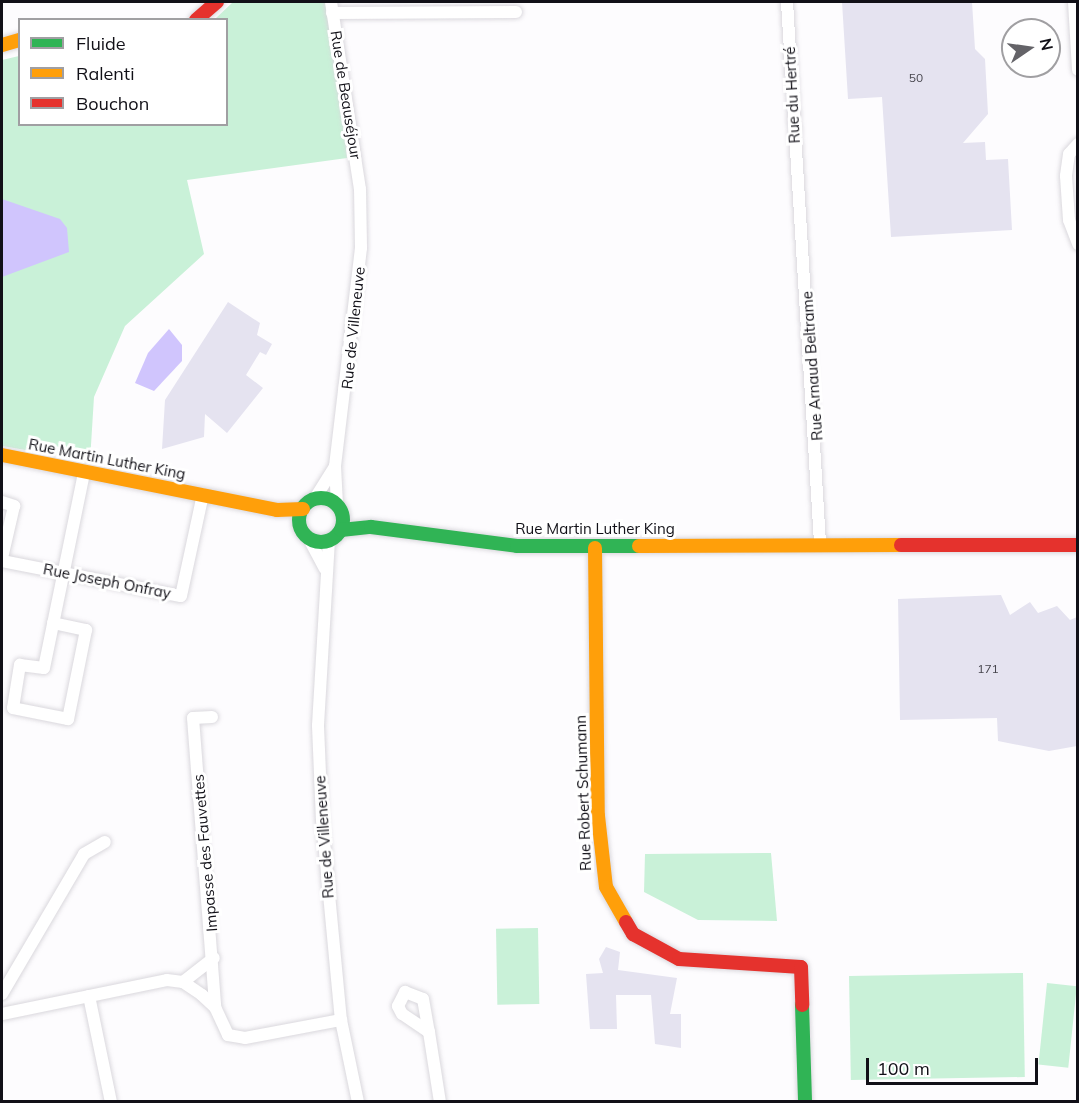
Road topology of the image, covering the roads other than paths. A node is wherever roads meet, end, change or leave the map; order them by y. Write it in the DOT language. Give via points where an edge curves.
graph roads {
  1 [pos="217,2"];
  2 [pos="787,2"];
  3 [pos="1074,2"];
  4 [pos="332,7"];
  5 [pos="516,12"];
  6 [pos="198,18"];
  7 [pos="18,41"];
  8 [pos="2,45"];
  9 [pos="1077,70"];
  10 [pos="1077,144"];
  11 [pos="360,189"];
  12 [pos="798,189"];
  13 [pos="1077,244"];
  14 [pos="2,455"];
  15 [pos="335,466"];
  16 [pos="84,473"];
  17 [pos="203,494"];
  18 [pos="314,500"];
  19 [pos="2,502"];
  20 [pos="340,510"];
  21 [pos="301,516"];
  22 [pos="371,527"];
  23 [pos="341,530"];
  24 [pos="308,537"];
  25 [pos="329,540"];
  26 [pos="820,543"];
  27 [pos="1077,545"];
  28 [pos="595,552"];
  29 [pos="2,560"];
  30 [pos="325,569"];
  31 [pos="63,573"];
  32 [pos="53,623"];
  33 [pos="212,717"];
  34 [pos="105,842"];
  35 [pos="214,958"];
  36 [pos="183,982"];
  37 [pos="2,994"];
  38 [pos="89,996"];
  39 [pos="215,1008"];
  40 [pos="2,1014"];
  41 [pos="341,1020"];
  42 [pos="429,1032"];
  43 [pos="111,1101"];
  44 [pos="358,1101"];
  45 [pos="440,1101"];
  46 [pos="805,1101"];
  1 -- 6 [label="street"];
  2 -- 12 [label="street, Rue du Hertré"];
  3 -- 9 [label="street"];
  4 -- 5 [label="street"];
  4 -- 11 [label="street, Rue de Beauséjour"];
  7 -- 8 [label="street"];
  10 -- 13 [label="street" via="1069,154 1066,176 1069,220"];
  11 -- 15 [label="street, Rue de Villeneuve" via="358,291"];
  12 -- 26 [label="street, Rue Arnaud Beltrame"];
  14 -- 16 [label="street, Rue Martin Luther King"];
  15 -- 18 [label="street"];
  15 -- 20 [label="street"];
  16 -- 17 [label="street, Rue Martin Luther King"];
  16 -- 31 [label="street"];
  17 -- 21 [label="street, Rue Martin Luther King"];
  17 -- 31 [label="street, Rue Joseph Onfray" via="181,596"];
  18 -- 20 [label="street"];
  18 -- 21 [label="street"];
  19 -- 29 [label="street" via="14,506"];
  20 -- 22 [label="street, Rue Martin Luther King"];
  20 -- 23 [label="street"];
  21 -- 24 [label="street"];
  22 -- 23 [label="street, Rue Martin Luther King"];
  22 -- 28 [label="street, Rue Martin Luther King"];
  23 -- 25 [label="street"];
  24 -- 25 [label="street"];
  24 -- 30 [label="street, Rue de Villeneuve"];
  25 -- 30 [label="street, Rue de Villeneuve"];
  26 -- 27 [label="street, Rue Martin Luther King"];
  26 -- 28 [label="street, Rue Martin Luther King"];
  28 -- 46 [label="street, Rue Robert Schumann" via="598,816 606,887 633,934 678,959 801,967"];
  29 -- 31 [label="street, Rue Joseph Onfray"];
  30 -- 41 [label="street, Rue de Villeneuve" via="321,796"];
  31 -- 32 [label="street"];
  32 -- 32 [label="street" via="86,630 68,718 13,708 20,665 44,668"];
  33 -- 35 [label="street, Impasse des Fauvettes" via="193,718"];
  34 -- 37 [label="street" via="84,854"];
  35 -- 36 [label="street"];
  35 -- 39 [label="street, Impasse des Fauvettes"];
  36 -- 38 [label="street" via="167,980"];
  36 -- 39 [label="street"];
  38 -- 40 [label="street"];
  38 -- 43 [label="street"];
  39 -- 41 [label="street" via="228,1035 245,1038"];
  41 -- 44 [label="street, Rue de Villeneuve"];
  42 -- 45 [label="street"];
}
